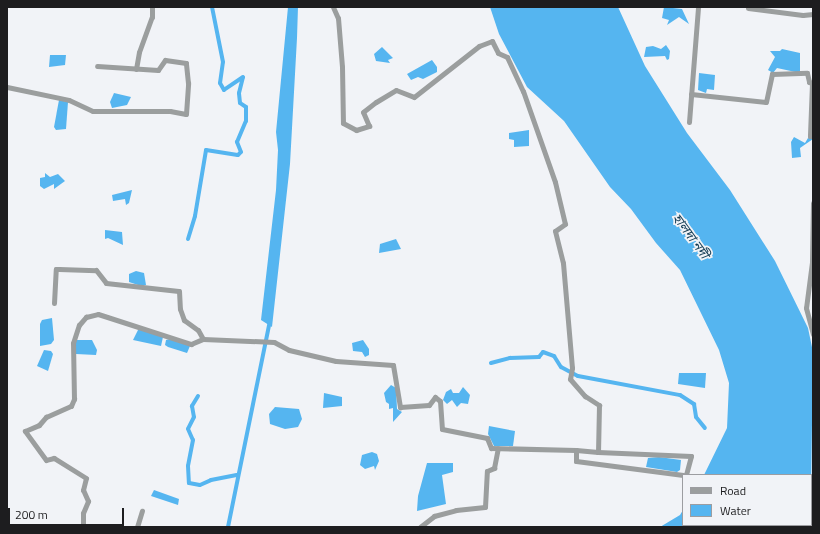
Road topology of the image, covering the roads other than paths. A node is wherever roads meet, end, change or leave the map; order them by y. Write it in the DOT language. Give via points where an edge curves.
graph roads {
  1 [pos="152,7"];
  2 [pos="333,7"];
  3 [pos="698,7"];
  4 [pos="748,8"];
  5 [pos="813,14"];
  6 [pos="97,66"];
  7 [pos="136,69"];
  8 [pos="7,87"];
  9 [pos="691,94"];
  10 [pos="689,122"];
  11 [pos="813,136"];
  12 [pos="813,203"];
  13 [pos="54,303"];
  14 [pos="813,334"];
  15 [pos="203,339"];
  16 [pos="498,448"];
  17 [pos="576,450"];
  18 [pos="598,452"];
  19 [pos="686,474"];
  20 [pos="682,475"];
  21 [pos="142,511"];
  22 [pos="83,527"];
  23 [pos="137,527"];
  24 [pos="420,527"];
  1 -- 7 [label="street" via="152,17 139,52"];
  2 -- 18 [label="street" via="338,18 343,123 356,130 369,126 363,112 376,102 396,90 414,97 479,46 492,41 498,53 506,57 523,91 553,175 565,224 555,231 563,263 572,368 570,379 585,396 599,405"];
  3 -- 9 [label="street"];
  4 -- 5 [label="street"];
  6 -- 7 [label="street"];
  7 -- 8 [label="street" via="158,70 165,60 187,64 186,114 170,111 93,111 69,100"];
  9 -- 10 [label="street"];
  9 -- 11 [label="street" via="766,102 772,74 807,73 809,82 812,83 810,136"];
  12 -- 14 [label="street" via="812,262 806,308"];
  13 -- 15 [label="street" via="56,269 96,270 106,283 179,291 180,309 184,320 198,330"];
  15 -- 16 [label="street" via="274,342 288,350 336,361 393,366 400,407 429,405 435,397 440,401 442,428 486,438 491,448"];
  15 -- 22 [label="street" via="191,344 98,314 86,317 79,325 73,343 74,399 71,406 46,417 39,425 25,431 46,460 52,458 86,478 83,490 88,501 83,513"];
  16 -- 17 [label="street"];
  16 -- 24 [label="street" via="494,468 487,471 485,507 456,510 434,516"];
  17 -- 18 [label="street"];
  17 -- 20 [label="street" via="576,462"];
  18 -- 19 [label="street" via="691,456"];
  21 -- 23 [label="street"];
}
